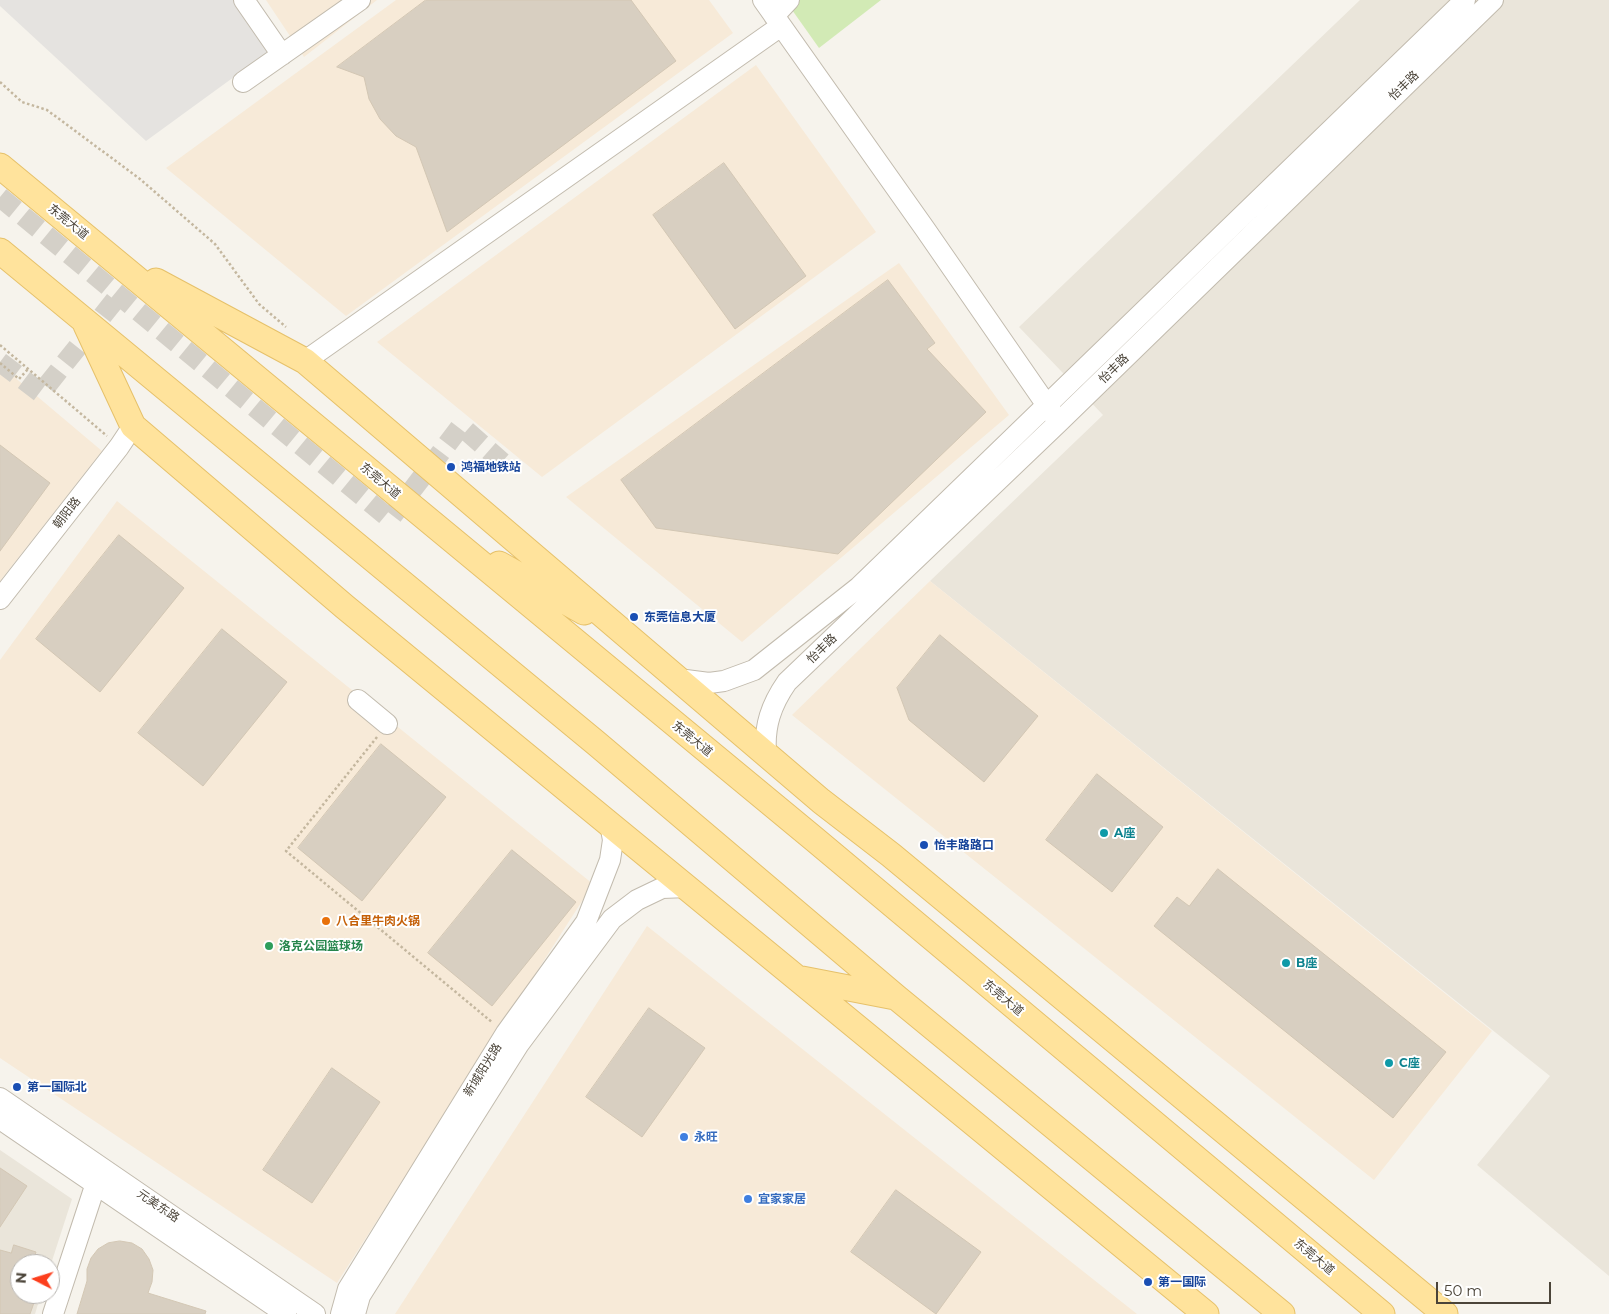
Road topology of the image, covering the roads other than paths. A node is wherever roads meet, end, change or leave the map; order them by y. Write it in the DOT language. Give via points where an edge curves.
graph roads {
  1 [pos="244,0"];
  2 [pos="360,0"];
  3 [pos="789,0"];
  4 [pos="1465,0"];
  5 [pos="1493,0"];
  6 [pos="773,14"];
  7 [pos="282,55"];
  8 [pos="243,82"];
  9 [pos="0,166"];
  10 [pos="0,251"];
  11 [pos="108,255"];
  12 [pos="81,316"];
  13 [pos="304,361"];
  14 [pos="1047,406"];
  15 [pos="1059,422"];
  16 [pos="133,426"];
  17 [pos="440,531"];
  18 [pos="0,599"];
  19 [pos="626,634"];
  20 [pos="678,679"];
  21 [pos="358,700"];
  22 [pos="387,724"];
  23 [pos="766,753"];
  24 [pos="610,824"];
  25 [pos="688,887"];
  26 [pos="800,979"];
  27 [pos="896,997"];
  28 [pos="0,1098"];
  29 [pos="0,1119"];
  30 [pos="96,1183"];
  31 [pos="53,1314"];
  32 [pos="286,1314"];
  33 [pos="316,1314"];
  34 [pos="341,1314"];
  35 [pos="355,1314"];
  36 [pos="1206,1314"];
  37 [pos="1282,1314"];
  38 [pos="1382,1314"];
  39 [pos="1445,1314"];
  1 -- 7 [label="street"];
  2 -- 7 [label="street"];
  3 -- 6 [label="street"];
  4 -- 14 [label="street, 怡丰路"];
  5 -- 15 [label="street, 怡丰路"];
  6 -- 13 [label="street"];
  6 -- 14 [label="street"];
  7 -- 8 [label="street"];
  9 -- 11 [label="main road, 东莞大道"];
  10 -- 12 [label="main road"];
  11 -- 13 [label="main road"];
  11 -- 17 [label="main road, 东莞大道"];
  12 -- 16 [label="main road"];
  12 -- 27 [label="main road" via="596,743"];
  13 -- 19 [label="main road"];
  14 -- 15 [label="street"];
  14 -- 20 [label="street, 怡丰路" via="859,587 767,662 740,677 724,681"];
  15 -- 23 [label="street, 怡丰路" via="787,682 771,708 765,738"];
  16 -- 18 [label="street, 朝阳路"];
  16 -- 24 [label="main road" via="345,607"];
  17 -- 19 [label="main road"];
  17 -- 38 [label="main road, 东莞大道"];
  19 -- 20 [label="main road"];
  20 -- 23 [label="main road"];
  21 -- 22 [label="street"];
  23 -- 39 [label="main road"];
  24 -- 25 [label="main road"];
  24 -- 34 [label="street, 新城阳光路" via="613,840 610,860 586,922 506,1033 348,1290"];
  25 -- 26 [label="main road"];
  25 -- 35 [label="street, 新城阳光路" via="662,888 637,900 612,919 518,1044 360,1296"];
  26 -- 27 [label="main road"];
  26 -- 36 [label="main road"];
  27 -- 37 [label="main road"];
  28 -- 33 [label="street, 元美东路"];
  29 -- 30 [label="street, 元美东路"];
  30 -- 31 [label="street"];
  30 -- 32 [label="street, 元美东路"];
}
